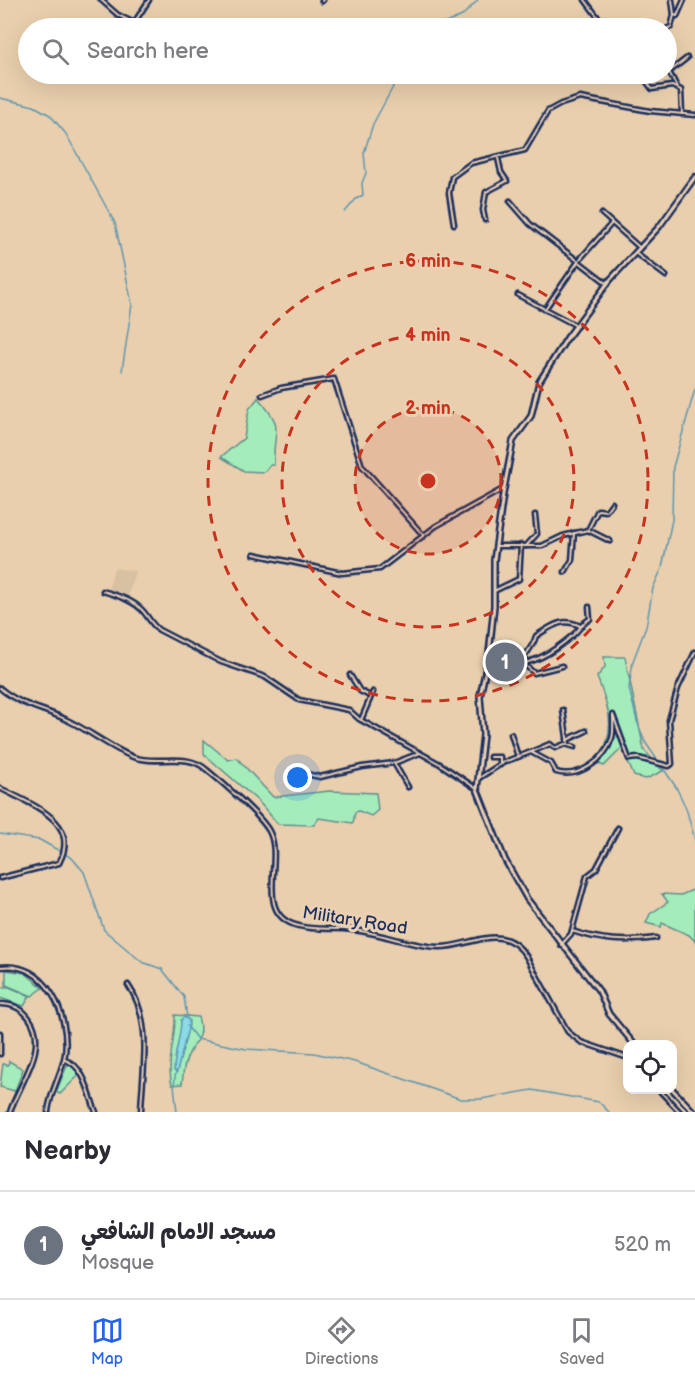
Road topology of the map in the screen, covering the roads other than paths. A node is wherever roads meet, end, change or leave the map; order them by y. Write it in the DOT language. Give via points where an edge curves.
graph roads {
  1 [pos="101,0"];
  2 [pos="149,0"];
  3 [pos="585,0"];
  4 [pos="672,0"];
  5 [pos="684,0"];
  6 [pos="674,15"];
  7 [pos="124,18"];
  8 [pos="137,18"];
  9 [pos="598,18"];
  10 [pos="673,18"];
  11 [pos="687,57"];
  12 [pos="677,65"];
  13 [pos="648,84"];
  14 [pos="675,84"];
  15 [pos="677,87"];
  16 [pos="682,114"];
  17 [pos="695,114"];
  18 [pos="498,158"];
  19 [pos="695,177"];
  20 [pos="510,201"];
  21 [pos="602,214"];
  22 [pos="485,220"];
  23 [pos="454,224"];
  24 [pos="612,224"];
  25 [pos="639,248"];
  26 [pos="634,252"];
  27 [pos="579,261"];
  28 [pos="666,276"];
  29 [pos="608,284"];
  30 [pos="518,295"];
  31 [pos="545,309"];
  32 [pos="577,326"];
  33 [pos="262,395"];
  34 [pos="503,489"];
  35 [pos="612,503"];
  36 [pos="535,515"];
  37 [pos="588,530"];
  38 [pos="574,533"];
  39 [pos="424,536"];
  40 [pos="610,541"];
  41 [pos="521,545"];
  42 [pos="497,546"];
  43 [pos="526,546"];
  44 [pos="254,554"];
  45 [pos="565,572"];
  46 [pos="103,591"];
  47 [pos="494,591"];
  48 [pos="589,607"];
  49 [pos="580,626"];
  50 [pos="695,652"];
  51 [pos="489,654"];
  52 [pos="520,664"];
  53 [pos="524,664"];
  54 [pos="562,666"];
  55 [pos="350,675"];
  56 [pos="0,688"];
  57 [pos="373,692"];
  58 [pos="370,696"];
  59 [pos="563,710"];
  60 [pos="362,720"];
  61 [pos="586,731"];
  62 [pos="511,734"];
  63 [pos="567,742"];
  64 [pos="575,747"];
  65 [pos="420,752"];
  66 [pos="531,752"];
  67 [pos="490,757"];
  68 [pos="518,757"];
  69 [pos="394,763"];
  70 [pos="500,765"];
  71 [pos="306,774"];
  72 [pos="477,780"];
  73 [pos="408,787"];
  74 [pos="0,788"];
  75 [pos="477,789"];
  76 [pos="618,828"];
  77 [pos="0,878"];
  78 [pos="572,931"];
  79 [pos="656,938"];
  80 [pos="561,945"];
  81 [pos="0,967"];
  82 [pos="128,985"];
  83 [pos="0,1004"];
  84 [pos="0,1033"];
  85 [pos="631,1040"];
  86 [pos="0,1054"];
  87 [pos="623,1057"];
  88 [pos="64,1060"];
  89 [pos="664,1094"];
  90 [pos="677,1094"];
  91 [pos="694,1110"];
  92 [pos="10,1112"];
  93 [pos="48,1112"];
  94 [pos="96,1112"];
  95 [pos="141,1112"];
  96 [pos="680,1112"];
  1 -- 7 [label="street"];
  2 -- 8 [label="street"];
  3 -- 9 [label="street"];
  4 -- 6 [label="street"];
  5 -- 6 [label="street" via="677,16"];
  6 -- 10 [label="street"];
  11 -- 12 [label="street"];
  13 -- 15 [label="street" via="652,89"];
  14 -- 15 [label="street"];
  15 -- 16 [label="street" via="683,99"];
  16 -- 17 [label="street"];
  16 -- 18 [label="street" via="580,98 548,111 525,150"];
  18 -- 22 [label="street" via="507,181 486,192"];
  18 -- 23 [label="street" via="471,163 452,177 449,193"];
  19 -- 25 [label="street"];
  20 -- 27 [label="street" via="530,224"];
  21 -- 24 [label="street"];
  24 -- 25 [label="street"];
  24 -- 27 [label="street"];
  25 -- 26 [label="street"];
  26 -- 28 [label="street"];
  26 -- 29 [label="street"];
  27 -- 29 [label="street"];
  27 -- 31 [label="street"];
  29 -- 32 [label="street"];
  30 -- 31 [label="street"];
  31 -- 32 [label="street"];
  32 -- 34 [label="street" via="539,382 531,416 511,447"];
  33 -- 39 [label="street" via="334,379 362,466"];
  34 -- 39 [label="street" via="487,501 464,508"];
  34 -- 42 [label="street"];
  35 -- 37 [label="street" via="606,511 598,510"];
  36 -- 43 [label="street" via="537,534"];
  37 -- 38 [label="street"];
  37 -- 40 [label="street"];
  38 -- 43 [label="street" via="542,546"];
  38 -- 45 [label="street" via="572,560"];
  39 -- 44 [label="street" via="380,570 342,573"];
  41 -- 42 [label="street"];
  41 -- 43 [label="street"];
  41 -- 47 [label="street" via="519,579"];
  42 -- 47 [label="street"];
  46 -- 60 [label="street" via="129,600 159,630 221,662 265,677 299,700 349,710"];
  47 -- 51 [label="street"];
  48 -- 49 [label="street" via="590,619"];
  49 -- 52 [label="street" via="563,621 536,636 533,648 525,653"];
  49 -- 53 [label="street" via="554,649"];
  50 -- 66 [label="street" via="678,688 669,720 672,764 662,766 629,759 613,715 613,737 606,750 586,769 556,772 551,763"];
  51 -- 52 [label="street"];
  51 -- 72 [label="street" via="480,696 483,735"];
  52 -- 53 [label="street"];
  53 -- 54 [label="street" via="534,673"];
  55 -- 58 [label="street" via="360,691"];
  56 -- 87 [label="street, Military Road" via="13,699 63,718 133,757 187,760 207,769 269,832 274,847 273,902 290,923 314,929 352,930 433,947 494,938 512,942 526,956 568,1032 581,1042"];
  57 -- 58 [label="street"];
  58 -- 60 [label="street"];
  59 -- 63 [label="street"];
  60 -- 65 [label="street"];
  61 -- 63 [label="street"];
  62 -- 68 [label="street"];
  63 -- 64 [label="street"];
  63 -- 66 [label="street"];
  65 -- 69 [label="street"];
  65 -- 75 [label="street"];
  66 -- 68 [label="street"];
  67 -- 70 [label="street" via="500,757"];
  68 -- 70 [label="street"];
  69 -- 71 [label="street" via="320,777"];
  69 -- 73 [label="street"];
  70 -- 72 [label="street"];
  72 -- 75 [label="street"];
  74 -- 77 [label="street" via="55,819 62,829 64,843 59,863"];
  75 -- 80 [label="street" via="515,880"];
  76 -- 78 [label="street" via="596,868 587,876"];
  78 -- 79 [label="street" via="606,941"];
  78 -- 80 [label="street"];
  80 -- 85 [label="street" via="599,991 609,1014"];
  81 -- 88 [label="street" via="30,971 48,987 64,1034"];
  82 -- 95 [label="street" via="140,1006 144,1033"];
  83 -- 92 [label="street" via="14,1006 26,1014 37,1041"];
  84 -- 86 [label="street"];
  88 -- 93 [label="street"];
  88 -- 94 [label="street" via="80,1071"];
  89 -- 96 [label="street"];
  90 -- 91 [label="street"];
}
